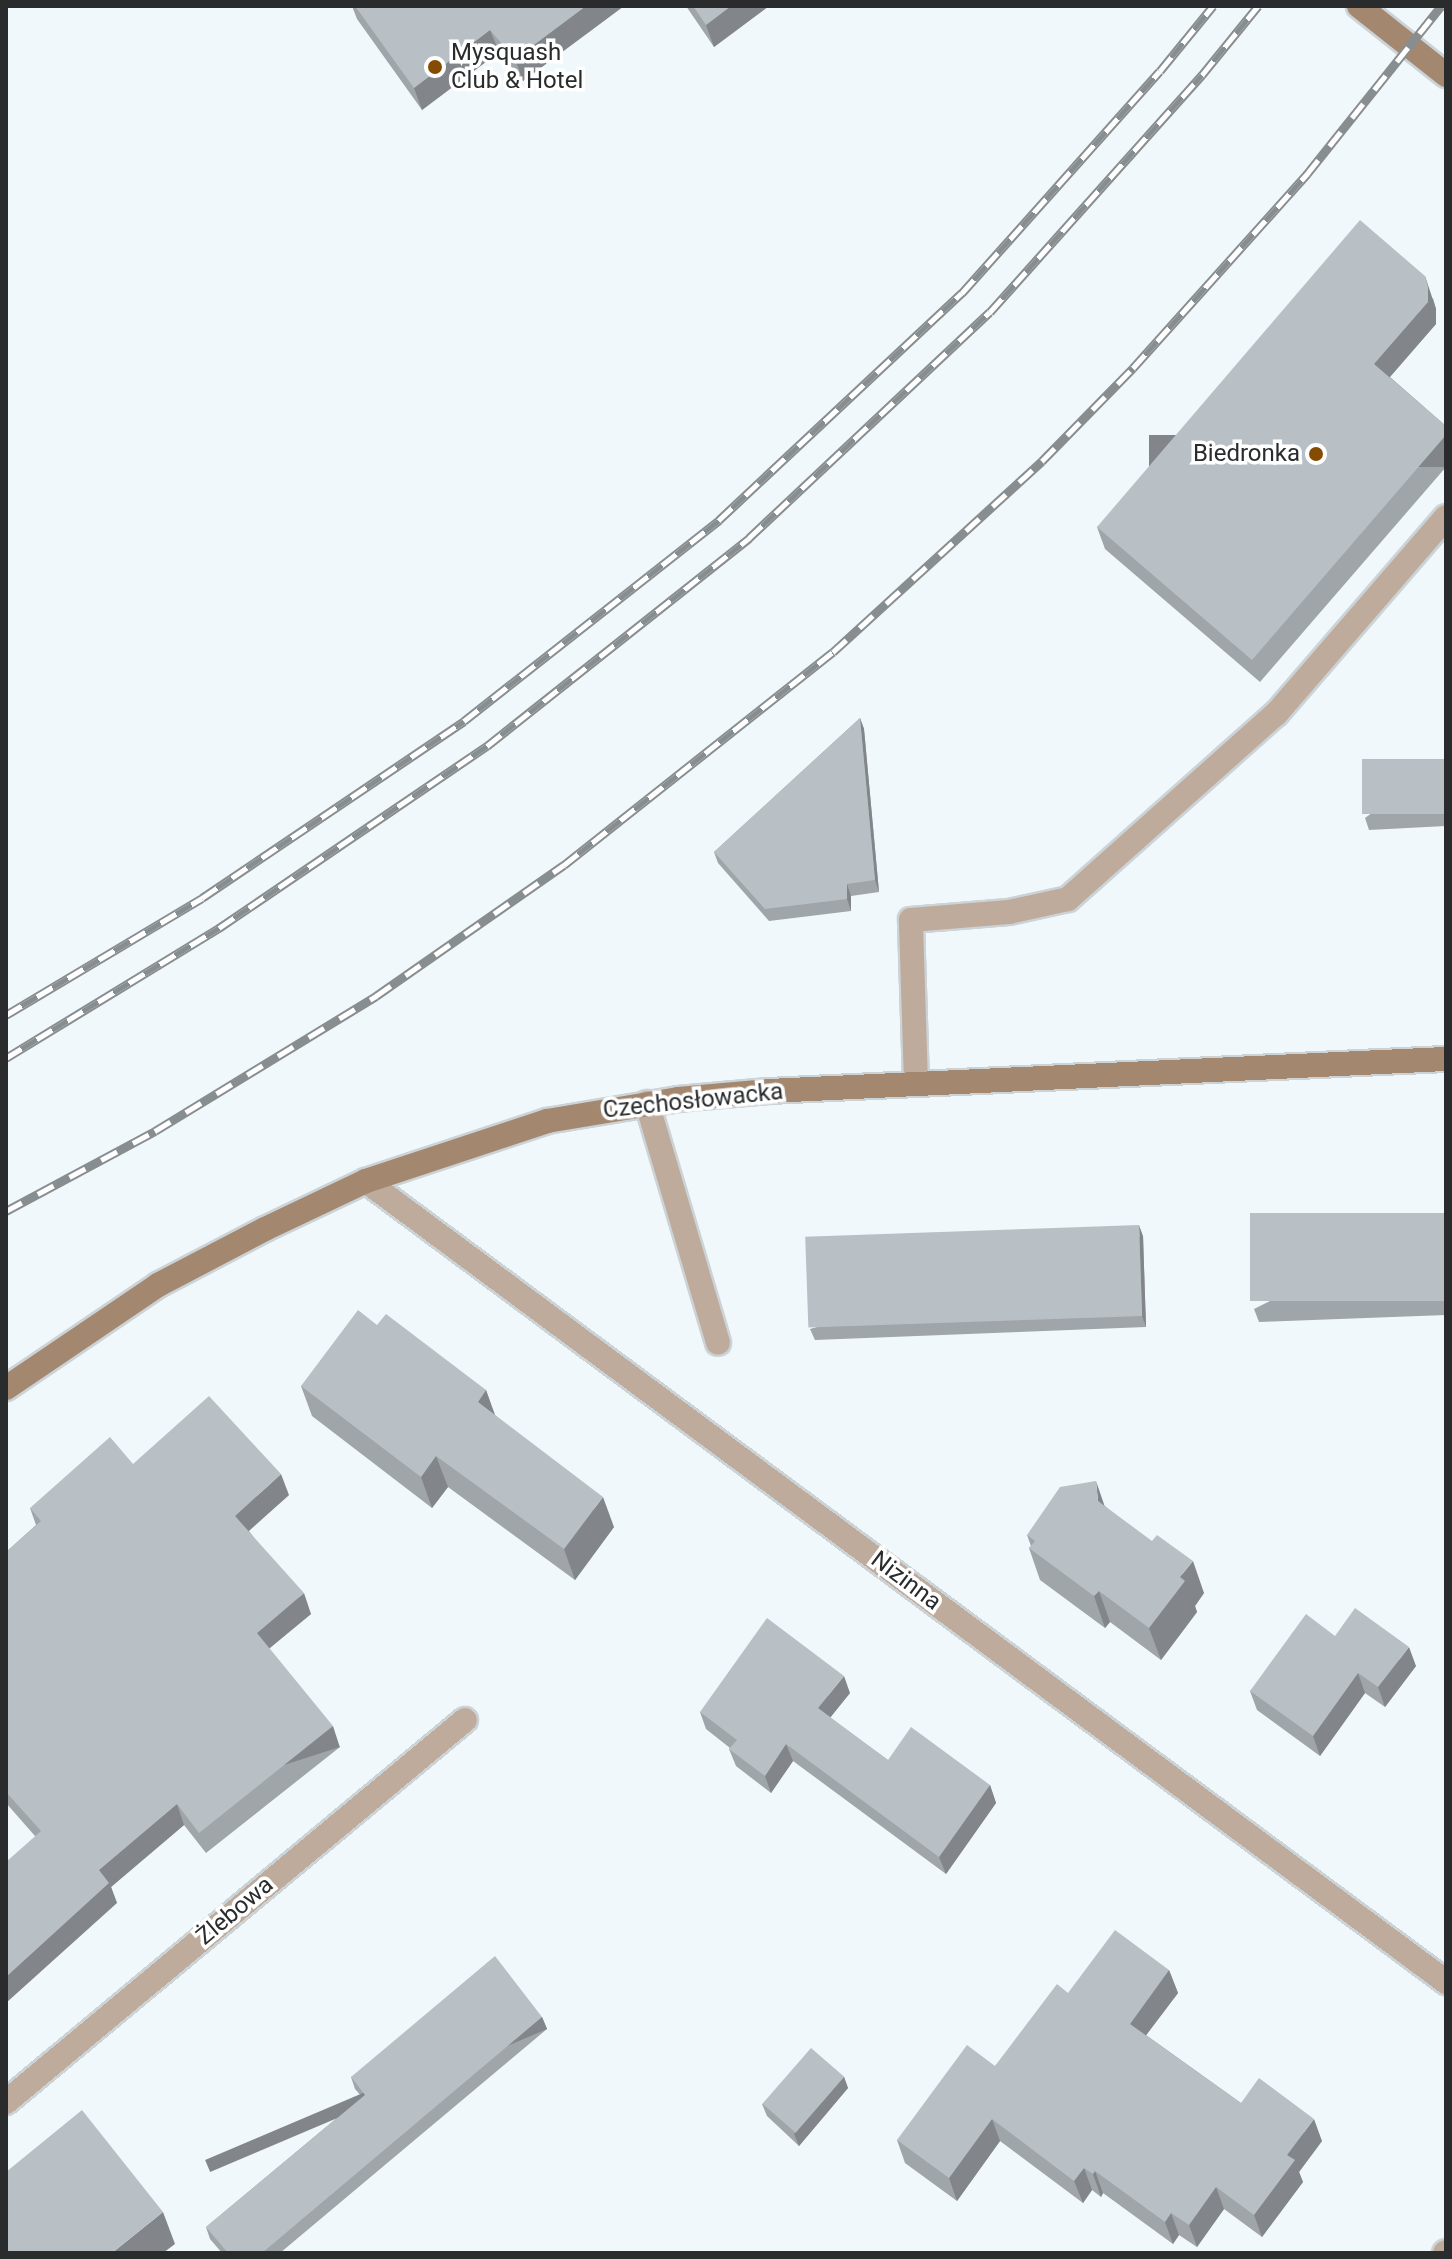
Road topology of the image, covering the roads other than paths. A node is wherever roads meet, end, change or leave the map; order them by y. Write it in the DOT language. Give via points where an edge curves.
graph roads {
  1 [pos="1359,6"];
  2 [pos="1446,75"];
  3 [pos="1446,517"];
  4 [pos="1446,1059"];
  5 [pos="916,1083"];
  6 [pos="647,1103"];
  7 [pos="366,1181"];
  8 [pos="718,1343"];
  9 [pos="6,1388"];
  10 [pos="465,1720"];
  11 [pos="1446,1982"];
  12 [pos="6,2102"];
  1 -- 2 [label="street"];
  3 -- 5 [label="street" via="1276,714 1068,899 1009,912 911,920"];
  4 -- 5 [label="street, Czechosłowacka"];
  5 -- 6 [label="street, Czechosłowacka"];
  6 -- 7 [label="street, Czechosłowacka" via="531,1125"];
  6 -- 8 [label="street"];
  7 -- 9 [label="street, Czechosłowacka" via="158,1285"];
  7 -- 11 [label="street, Nizinna"];
  10 -- 12 [label="street, Żlebowa"];
}
